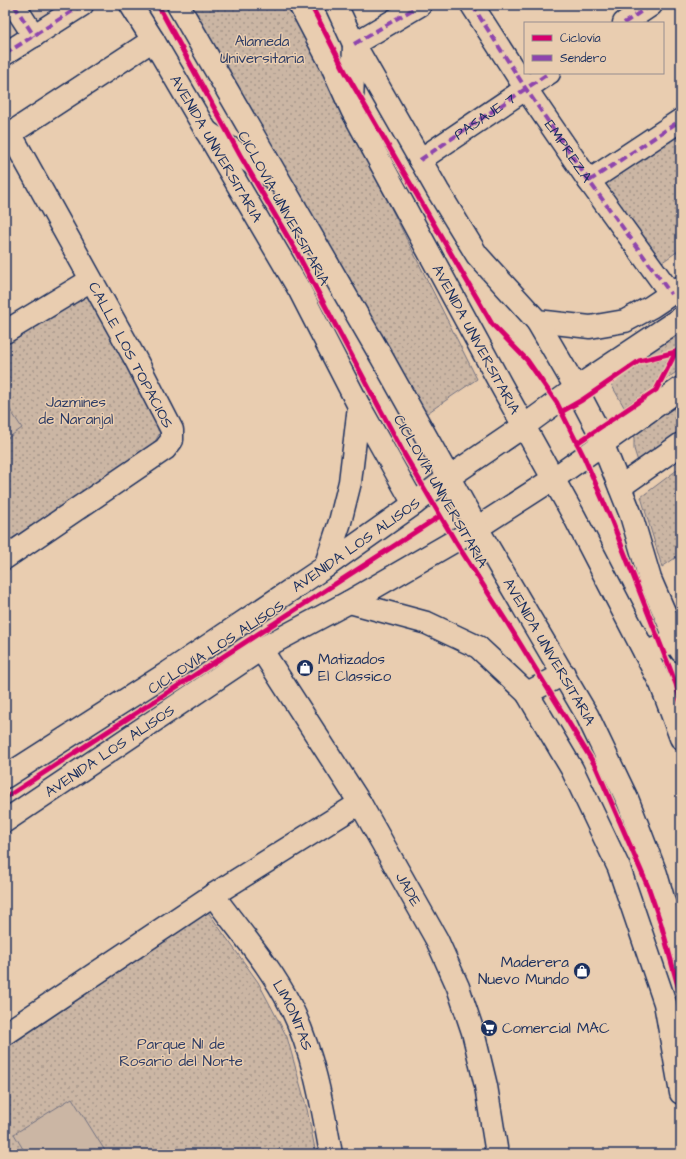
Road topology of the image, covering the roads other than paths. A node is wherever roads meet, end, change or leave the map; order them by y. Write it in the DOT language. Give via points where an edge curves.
graph roads {
  1 [pos="14,5"];
  2 [pos="82,5"];
  3 [pos="131,5"];
  4 [pos="178,5"];
  5 [pos="300,5"];
  6 [pos="336,5"];
  7 [pos="420,5"];
  8 [pos="472,5"];
  9 [pos="651,5"];
  10 [pos="626,22"];
  11 [pos="34,36"];
  12 [pos="153,40"];
  13 [pos="354,44"];
  14 [pos="5,54"];
  15 [pos="548,74"];
  16 [pos="526,89"];
  17 [pos="352,110"];
  18 [pos="681,120"];
  19 [pos="206,131"];
  20 [pos="8,135"];
  21 [pos="420,160"];
  22 [pos="589,181"];
  23 [pos="282,185"];
  24 [pos="92,280"];
  25 [pos="676,291"];
  26 [pos="681,318"];
  27 [pos="537,322"];
  28 [pos="5,332"];
  29 [pos="576,388"];
  30 [pos="681,388"];
  31 [pos="359,406"];
  32 [pos="524,426"];
  33 [pos="602,444"];
  34 [pos="681,444"];
  35 [pos="449,477"];
  36 [pos="553,479"];
  37 [pos="620,487"];
  38 [pos="414,504"];
  39 [pos="478,528"];
  40 [pos="5,558"];
  41 [pos="325,567"];
  42 [pos="349,602"];
  43 [pos="679,645"];
  44 [pos="261,649"];
  45 [pos="645,653"];
  46 [pos="564,674"];
  47 [pos="527,694"];
  48 [pos="82,729"];
  49 [pos="681,738"];
  50 [pos="46,751"];
  51 [pos="102,756"];
  52 [pos="5,777"];
  53 [pos="66,780"];
  54 [pos="360,803"];
  55 [pos="5,820"];
  56 [pos="213,895"];
  57 [pos="681,961"];
  58 [pos="5,1034"];
  59 [pos="681,1093"];
  60 [pos="331,1154"];
  61 [pos="497,1154"];
  1 -- 11 [label="main road"];
  2 -- 11 [label="main road"];
  3 -- 12 [label="main road, AVENIDA UNIVERSITARIA"];
  4 -- 23 [label="main road, AVENIDA UNIVERSITARIA"];
  5 -- 17 [label="main road, AVENIDA UNIVERSITARIA"];
  6 -- 13 [label="main road"];
  7 -- 13 [label="main road"];
  8 -- 16 [label="main road, EMPREZA"];
  9 -- 10 [label="main road"];
  11 -- 14 [label="main road"];
  12 -- 19 [label="main road, AVENIDA UNIVERSITARIA"];
  12 -- 20 [label="main road"];
  13 -- 17 [label="main road"];
  13 -- 21 [label="main road"];
  15 -- 16 [label="main road, PASAJE 7"];
  16 -- 21 [label="main road, PASAJE 7"];
  16 -- 22 [label="main road, EMPREZA"];
  17 -- 32 [label="main road, AVENIDA UNIVERSITARIA"];
  18 -- 22 [label="main road"];
  19 -- 23 [label="main road"];
  19 -- 31 [label="main road, AVENIDA UNIVERSITARIA" via="300,291"];
  20 -- 24 [label="main road, CALLE LOS TOPACIOS"];
  21 -- 27 [label="main road" via="477,255"];
  22 -- 25 [label="main road, EMPREZA"];
  23 -- 35 [label="main road, AVENIDA UNIVERSITARIA"];
  24 -- 28 [label="main road"];
  24 -- 40 [label="main road, CALLE LOS TOPACIOS" via="172,430 172,440 165,449"];
  25 -- 27 [label="main road" via="625,321 590,327"];
  26 -- 29 [label="main road, AVENIDA LOS ALISOS"];
  27 -- 29 [label="main road"];
  29 -- 32 [label="main road, AVENIDA LOS ALISOS"];
  29 -- 33 [label="main road" via="598,430"];
  30 -- 33 [label="main road, AVENIDA LOS ALISOS"];
  31 -- 38 [label="main road, AVENIDA UNIVERSITARIA"];
  31 -- 41 [label="main road" via="350,482"];
  32 -- 35 [label="main road, AVENIDA LOS ALISOS"];
  32 -- 36 [label="main road, AVENIDA UNIVERSITARIA"];
  33 -- 36 [label="main road, AVENIDA LOS ALISOS"];
  33 -- 37 [label="main road"];
  34 -- 37 [label="main road"];
  35 -- 38 [label="main road, AVENIDA LOS ALISOS"];
  35 -- 39 [label="main road, AVENIDA UNIVERSITARIA"];
  36 -- 39 [label="main road, AVENIDA LOS ALISOS"];
  36 -- 45 [label="main road, AVENIDA UNIVERSITARIA"];
  37 -- 43 [label="main road" via="650,579"];
  38 -- 41 [label="main road, AVENIDA LOS ALISOS"];
  39 -- 42 [label="main road, AVENIDA LOS ALISOS"];
  39 -- 46 [label="main road, AVENIDA UNIVERSITARIA"];
  41 -- 48 [label="main road, AVENIDA LOS ALISOS"];
  42 -- 44 [label="main road, AVENIDA LOS ALISOS"];
  42 -- 47 [label="main road" via="427,622 478,647"];
  43 -- 45 [label="main road"];
  44 -- 51 [label="main road, AVENIDA LOS ALISOS"];
  44 -- 54 [label="main road, JADE"];
  45 -- 49 [label="main road, AVENIDA UNIVERSITARIA" via="661,684"];
  46 -- 47 [label="main road"];
  46 -- 57 [label="main road, AVENIDA UNIVERSITARIA" via="587,715 628,801 656,874"];
  47 -- 59 [label="main road" via="572,769 619,868 665,1004"];
  48 -- 50 [label="main road, AVENIDA LOS ALISOS"];
  48 -- 51 [label="main road"];
  50 -- 52 [label="main road, AVENIDA LOS ALISOS"];
  50 -- 53 [label="main road"];
  51 -- 53 [label="main road, AVENIDA LOS ALISOS"];
  53 -- 55 [label="main road, AVENIDA LOS ALISOS"];
  54 -- 56 [label="main road"];
  54 -- 61 [label="main road, JADE" via="437,940 458,987 482,1070"];
  56 -- 58 [label="main road"];
  56 -- 60 [label="main road, LIMONITAS" via="274,977 290,1005 315,1074"];
}
